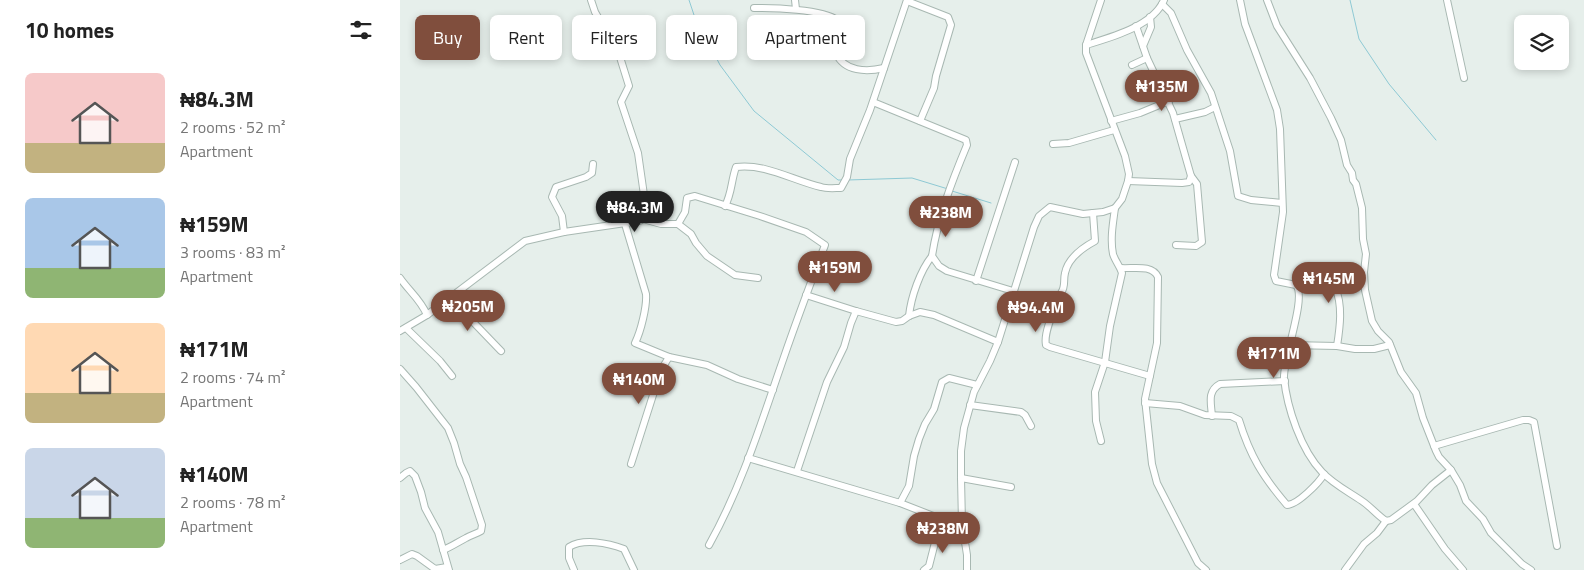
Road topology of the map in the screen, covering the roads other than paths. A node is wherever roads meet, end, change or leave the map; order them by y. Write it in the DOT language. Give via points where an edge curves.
graph roads {
  1 [pos="591,0"];
  2 [pos="795,0"];
  3 [pos="1101,0"];
  4 [pos="1240,0"];
  5 [pos="1267,0"];
  6 [pos="1447,0"];
  7 [pos="907,1"];
  8 [pos="1163,2"];
  9 [pos="754,8"];
  10 [pos="796,9"];
  11 [pos="1150,17"];
  12 [pos="1136,26"];
  13 [pos="1139,34"];
  14 [pos="1148,34"];
  15 [pos="1086,45"];
  16 [pos="1143,46"];
  17 [pos="1148,58"];
  18 [pos="1132,64"];
  19 [pos="884,68"];
  20 [pos="1464,78"];
  21 [pos="1169,101"];
  22 [pos="873,102"];
  23 [pos="1215,107"];
  24 [pos="1175,119"];
  25 [pos="920,121"];
  26 [pos="1111,121"];
  27 [pos="1114,130"];
  28 [pos="1053,144"];
  29 [pos="1015,162"];
  30 [pos="593,164"];
  31 [pos="1191,176"];
  32 [pos="1128,182"];
  33 [pos="1282,203"];
  34 [pos="725,206"];
  35 [pos="1115,208"];
  36 [pos="1093,213"];
  37 [pos="643,219"];
  38 [pos="625,224"];
  39 [pos="678,224"];
  40 [pos="564,232"];
  41 [pos="1176,245"];
  42 [pos="932,256"];
  43 [pos="1121,268"];
  44 [pos="400,278"];
  45 [pos="758,278"];
  46 [pos="976,281"];
  47 [pos="1296,284"];
  48 [pos="1013,292"];
  49 [pos="806,295"];
  50 [pos="450,298"];
  51 [pos="856,311"];
  52 [pos="427,315"];
  53 [pos="909,316"];
  54 [pos="403,330"];
  55 [pos="998,342"];
  56 [pos="1290,345"];
  57 [pos="1390,345"];
  58 [pos="1337,346"];
  59 [pos="501,351"];
  60 [pos="669,356"];
  61 [pos="1105,362"];
  62 [pos="400,369"];
  63 [pos="452,376"];
  64 [pos="1150,376"];
  65 [pos="1285,381"];
  66 [pos="977,386"];
  67 [pos="773,390"];
  68 [pos="1145,403"];
  69 [pos="970,405"];
  70 [pos="1212,416"];
  71 [pos="1031,426"];
  72 [pos="1101,441"];
  73 [pos="1434,446"];
  74 [pos="748,458"];
  75 [pos="631,464"];
  76 [pos="1451,470"];
  77 [pos="797,471"];
  78 [pos="1324,474"];
  79 [pos="400,478"];
  80 [pos="961,478"];
  81 [pos="1011,487"];
  82 [pos="900,503"];
  83 [pos="1414,504"];
  84 [pos="941,519"];
  85 [pos="1386,521"];
  86 [pos="962,523"];
  87 [pos="708,545"];
  88 [pos="1557,546"];
  89 [pos="443,550"];
  90 [pos="400,560"];
  91 [pos="448,569"];
  92 [pos="435,570"];
  93 [pos="574,570"];
  94 [pos="634,570"];
  95 [pos="924,570"];
  96 [pos="966,570"];
  97 [pos="1206,570"];
  98 [pos="1345,570"];
  99 [pos="1463,570"];
  100 [pos="1531,570"];
  1 -- 37 [label="street" via="619,54 630,86 621,102 638,152 646,209"];
  2 -- 10 [label="street"];
  3 -- 15 [label="street"];
  4 -- 33 [label="street" via="1250,41 1279,118"];
  5 -- 57 [label="street" via="1277,26 1310,78 1341,140 1362,208 1366,254 1364,272 1370,314"];
  6 -- 20 [label="street"];
  7 -- 19 [label="street"];
  7 -- 25 [label="street" via="948,17 952,24 934,88"];
  8 -- 11 [label="street"];
  8 -- 23 [label="street" via="1211,93"];
  9 -- 10 [label="street"];
  10 -- 19 [label="street" via="839,21 836,54 839,60 858,70"];
  11 -- 12 [label="street"];
  11 -- 14 [label="street"];
  12 -- 13 [label="street"];
  12 -- 15 [label="street"];
  13 -- 14 [label="street"];
  13 -- 16 [label="street"];
  14 -- 16 [label="street"];
  15 -- 26 [label="street" via="1088,60"];
  16 -- 17 [label="street"];
  17 -- 18 [label="street"];
  17 -- 21 [label="street"];
  19 -- 22 [label="street"];
  21 -- 24 [label="street"];
  21 -- 26 [label="street"];
  22 -- 25 [label="street"];
  22 -- 34 [label="street" via="841,188 823,188 766,170 736,167 731,194"];
  23 -- 24 [label="street"];
  23 -- 33 [label="street" via="1230,151 1238,196"];
  24 -- 31 [label="street"];
  25 -- 42 [label="street" via="964,138 967,145 948,193"];
  26 -- 27 [label="street"];
  27 -- 28 [label="street" via="1069,144"];
  27 -- 32 [label="street" via="1125,156"];
  29 -- 46 [label="street"];
  30 -- 40 [label="street" via="592,173 556,188 552,197 562,216"];
  31 -- 32 [label="street" via="1189,182 1182,184"];
  31 -- 41 [label="street" via="1197,184 1202,242 1196,246"];
  32 -- 35 [label="street"];
  33 -- 47 [label="street" via="1275,279"];
  34 -- 39 [label="street" via="689,197"];
  34 -- 49 [label="street" via="806,232 825,245"];
  35 -- 36 [label="street"];
  35 -- 43 [label="street" via="1112,241 1114,256"];
  36 -- 48 [label="street" via="1083,214 1055,207 1045,210 1034,227"];
  36 -- 61 [label="street" via="1096,240 1069,263 1065,288 1045,342 1050,347"];
  37 -- 38 [label="street"];
  37 -- 39 [label="street"];
  38 -- 40 [label="street"];
  38 -- 60 [label="street" via="647,305 635,343"];
  39 -- 45 [label="street" via="691,234 707,256 735,275"];
  40 -- 50 [label="street" via="524,241"];
  42 -- 46 [label="street" via="947,271"];
  42 -- 53 [label="street" via="914,292"];
  43 -- 61 [label="street"];
  43 -- 64 [label="street" via="1151,269 1158,277 1157,343"];
  44 -- 52 [label="street" via="424,306"];
  46 -- 48 [label="street"];
  47 -- 56 [label="street" via="1300,291 1298,312"];
  47 -- 58 [label="street" via="1335,287 1340,304"];
  48 -- 55 [label="street"];
  49 -- 51 [label="street"];
  49 -- 67 [label="street"];
  50 -- 52 [label="street"];
  50 -- 59 [label="street"];
  51 -- 53 [label="street" via="896,322"];
  51 -- 77 [label="street" via="844,347 827,382"];
  52 -- 54 [label="street"];
  53 -- 55 [label="street" via="920,312 934,315"];
  54 -- 63 [label="street" via="440,361"];
  55 -- 66 [label="street"];
  56 -- 58 [label="street"];
  56 -- 65 [label="street"];
  57 -- 58 [label="street" via="1374,349"];
  57 -- 73 [label="street" via="1401,372 1416,393"];
  60 -- 67 [label="street" via="707,365 738,380"];
  60 -- 75 [label="street" via="661,370"];
  61 -- 64 [label="street"];
  61 -- 72 [label="street" via="1095,402"];
  62 -- 89 [label="street" via="448,428 482,525 478,533"];
  64 -- 68 [label="street"];
  65 -- 70 [label="street" via="1220,384 1211,394"];
  65 -- 78 [label="street" via="1295,427"];
  66 -- 69 [label="street"];
  66 -- 82 [label="street" via="949,378 942,382 934,409 919,439 909,486"];
  67 -- 74 [label="street"];
  68 -- 70 [label="street" via="1180,406"];
  68 -- 97 [label="street" via="1157,483 1198,563"];
  69 -- 71 [label="street" via="1021,412"];
  69 -- 80 [label="street" via="963,436"];
  70 -- 78 [label="street" via="1231,416 1239,420 1260,471 1287,505 1298,500"];
  73 -- 76 [label="street"];
  73 -- 88 [label="street" via="1522,420 1534,422"];
  74 -- 77 [label="street"];
  74 -- 87 [label="street" via="722,522"];
  76 -- 83 [label="street"];
  76 -- 100 [label="street" via="1466,501 1491,534"];
  77 -- 82 [label="street"];
  78 -- 85 [label="street"];
  79 -- 89 [label="street" via="410,471 415,476"];
  80 -- 81 [label="street"];
  80 -- 86 [label="street"];
  82 -- 84 [label="street"];
  83 -- 85 [label="street"];
  83 -- 99 [label="street"];
  84 -- 86 [label="street"];
  84 -- 95 [label="street" via="929,566"];
  85 -- 98 [label="street"];
  86 -- 96 [label="street"];
  89 -- 91 [label="street"];
  90 -- 92 [label="street" via="412,554"];
  91 -- 92 [label="street"];
  93 -- 94 [label="street" via="568,547 588,543 624,549"];
}
